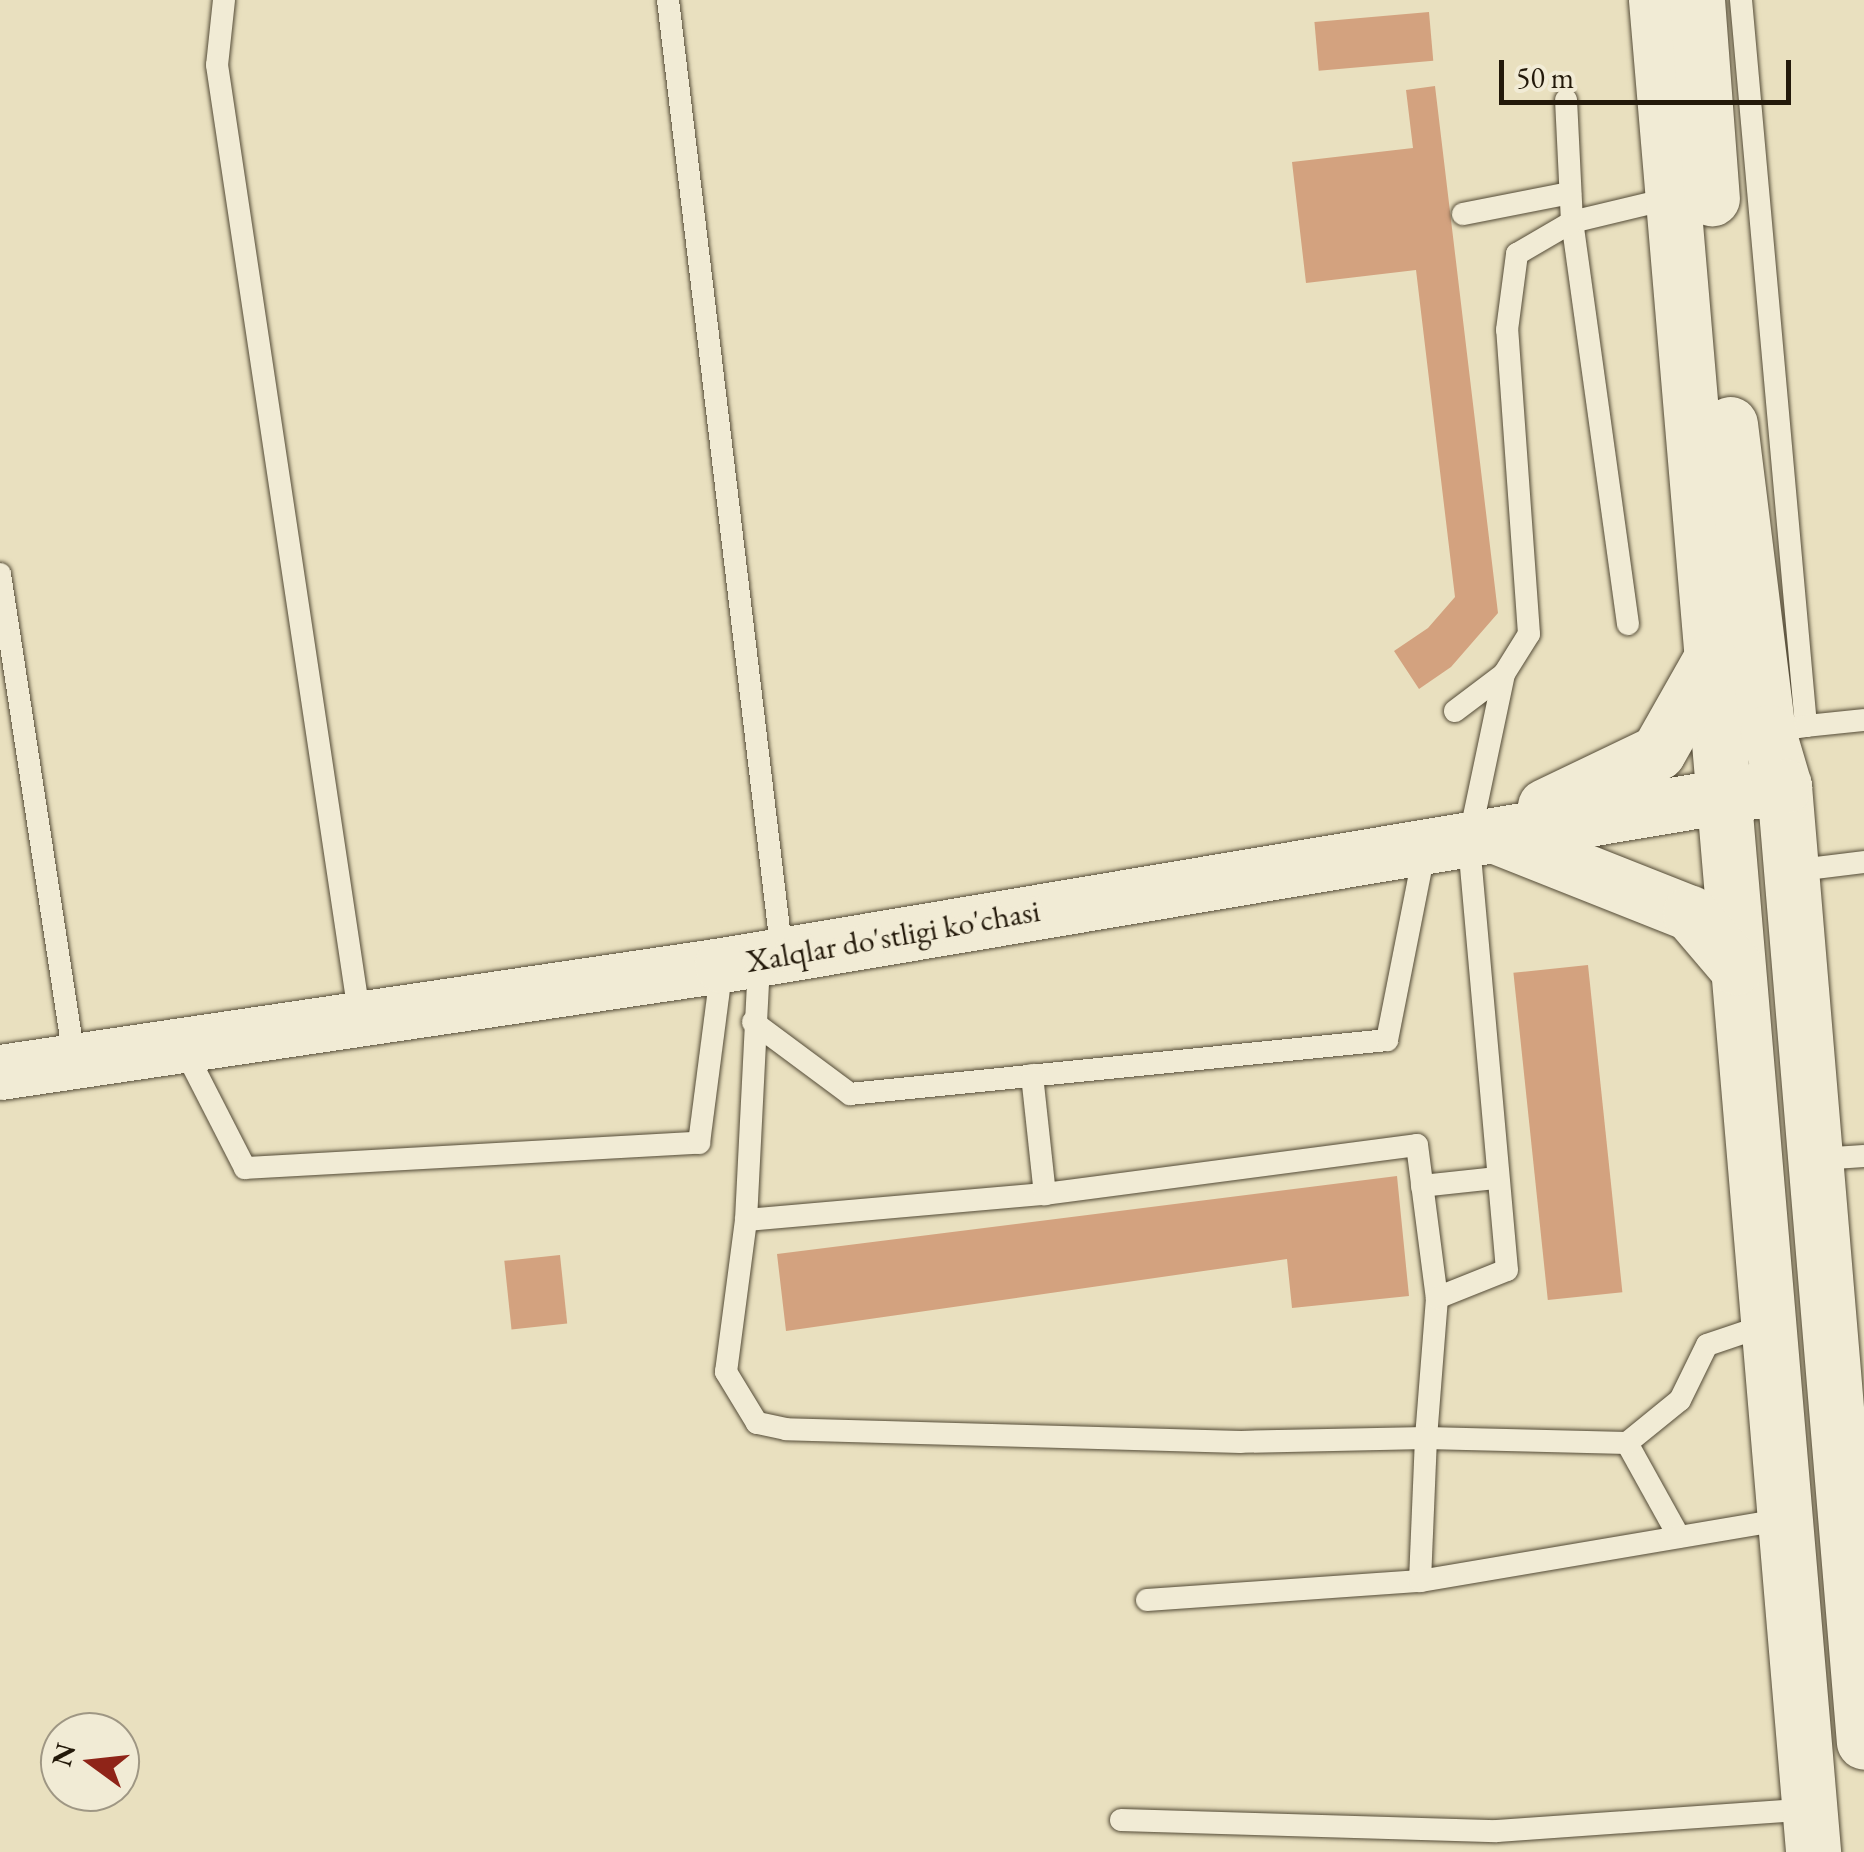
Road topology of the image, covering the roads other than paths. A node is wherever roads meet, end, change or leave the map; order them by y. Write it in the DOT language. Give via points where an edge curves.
graph roads {
  1 [pos="224,0"];
  2 [pos="668,0"];
  3 [pos="1656,0"];
  4 [pos="1697,0"];
  5 [pos="1741,0"];
  6 [pos="1566,100"];
  7 [pos="1570,193"];
  8 [pos="1675,197"];
  9 [pos="1464,214"];
  10 [pos="1572,222"];
  11 [pos="0,574"];
  12 [pos="1628,624"];
  13 [pos="1710,660"];
  14 [pos="1504,674"];
  15 [pos="1455,711"];
  16 [pos="1864,720"];
  17 [pos="1787,729"];
  18 [pos="1784,786"];
  19 [pos="1721,794"];
  20 [pos="1464,841"];
  21 [pos="1864,862"];
  22 [pos="1790,871"];
  23 [pos="754,960"];
  24 [pos="1736,966"];
  25 [pos="360,1020"];
  26 [pos="753,1022"];
  27 [pos="183,1047"];
  28 [pos="76,1062"];
  29 [pos="0,1072"];
  30 [pos="1032,1075"];
  31 [pos="1842,1157"];
  32 [pos="1496,1178"];
  33 [pos="1422,1186"];
  34 [pos="1045,1194"];
  35 [pos="746,1220"];
  36 [pos="1437,1298"];
  37 [pos="1766,1325"];
  38 [pos="1426,1438"];
  39 [pos="1627,1443"];
  40 [pos="1782,1520"];
  41 [pos="1679,1537"];
  42 [pos="1420,1581"];
  43 [pos="1147,1600"];
  44 [pos="1864,1742"];
  45 [pos="1121,1820"];
  46 [pos="1811,1831"];
  1 -- 25 [label="lane" via="218,64"];
  2 -- 23 [label="lane"];
  3 -- 8 [label="main road"];
  4 -- 17 [label="main road" via="1734,476"];
  5 -- 17 [label="lane"];
  6 -- 7 [label="lane"];
  7 -- 9 [label="lane"];
  7 -- 10 [label="lane"];
  8 -- 10 [label="lane"];
  8 -- 13 [label="main road"];
  10 -- 12 [label="lane"];
  10 -- 14 [label="lane" via="1517,254 1511,272 1507,330 1529,634"];
  11 -- 28 [label="lane"];
  13 -- 19 [label="main road"];
  13 -- 20 [label="main road" via="1658,752"];
  14 -- 15 [label="lane"];
  14 -- 20 [label="lane"];
  16 -- 17 [label="lane"];
  17 -- 18 [label="main road"];
  18 -- 19 [label="main road, Xalqlar do'stligi ko'chasi"];
  18 -- 22 [label="main road"];
  19 -- 20 [label="main road, Xalqlar do'stligi ko'chasi"];
  19 -- 24 [label="main road"];
  20 -- 23 [label="main road, Xalqlar do'stligi ko'chasi"];
  20 -- 24 [label="main road" via="1690,913"];
  20 -- 30 [label="lane" via="1387,1040"];
  20 -- 32 [label="lane"];
  21 -- 22 [label="lane"];
  22 -- 31 [label="main road"];
  23 -- 25 [label="main road, Xalqlar do'stligi ko'chasi"];
  23 -- 26 [label="lane"];
  23 -- 27 [label="lane" via="698,1143 246,1168"];
  24 -- 37 [label="main road"];
  25 -- 27 [label="main road, Xalqlar do'stligi ko'chasi"];
  26 -- 30 [label="lane" via="850,1094"];
  26 -- 35 [label="lane"];
  27 -- 28 [label="main road, Xalqlar do'stligi ko'chasi"];
  28 -- 29 [label="main road, Xalqlar do'stligi ko'chasi"];
  30 -- 34 [label="lane"];
  31 -- 44 [label="main road" via="1851,1643"];
  32 -- 33 [label="lane"];
  32 -- 36 [label="lane" via="1507,1270"];
  33 -- 34 [label="lane" via="1417,1145"];
  33 -- 36 [label="lane"];
  34 -- 35 [label="lane"];
  35 -- 38 [label="lane" via="726,1372 757,1423 786,1430 1242,1442"];
  36 -- 38 [label="lane"];
  37 -- 39 [label="lane" via="1707,1345 1680,1400"];
  37 -- 40 [label="main road"];
  38 -- 39 [label="lane"];
  38 -- 42 [label="lane"];
  39 -- 41 [label="lane"];
  40 -- 41 [label="lane"];
  40 -- 46 [label="main road"];
  41 -- 42 [label="lane"];
  42 -- 43 [label="lane"];
  45 -- 46 [label="lane" via="1497,1831"];
}
